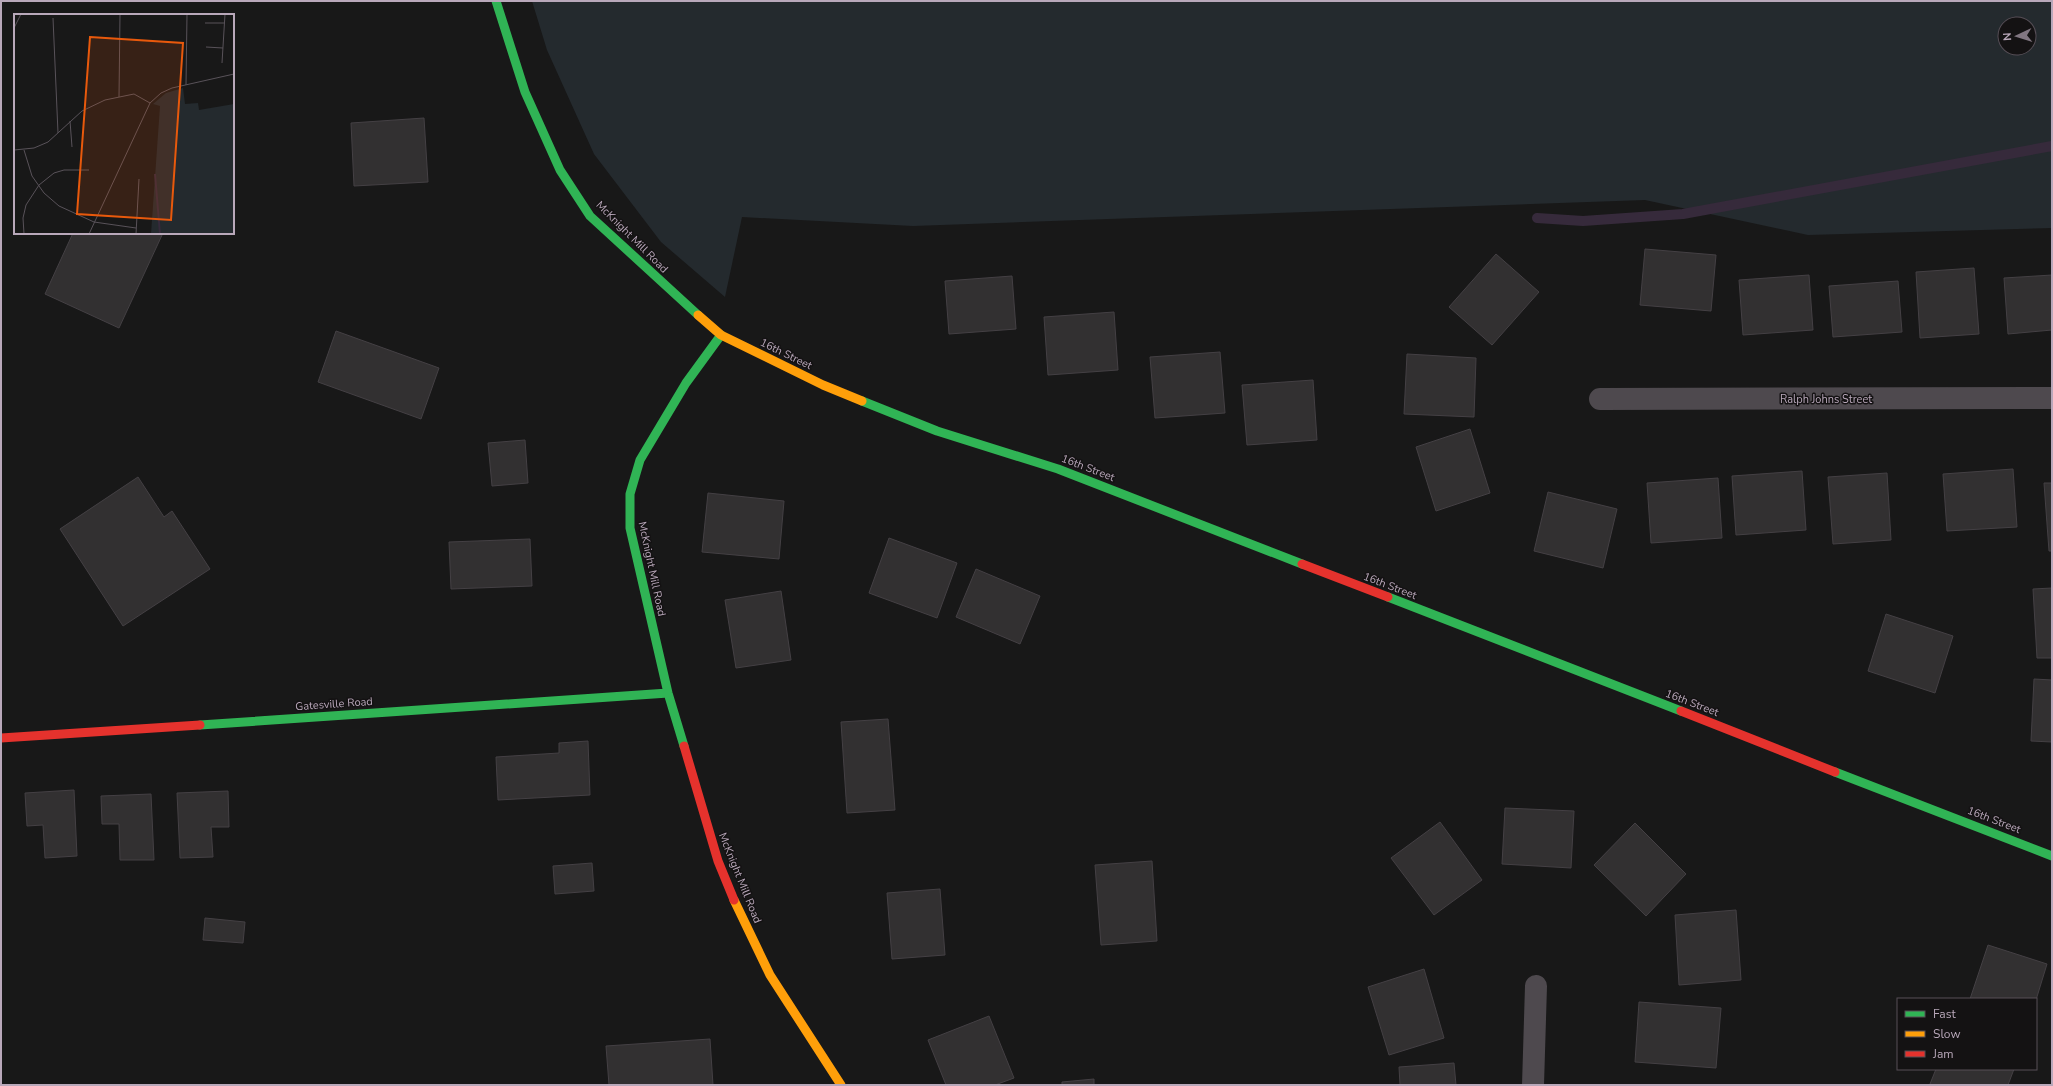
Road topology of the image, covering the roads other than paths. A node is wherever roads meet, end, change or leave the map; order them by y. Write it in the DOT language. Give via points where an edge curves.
graph roads {
  1 [pos="496,1"];
  2 [pos="721,335"];
  3 [pos="2052,398"];
  4 [pos="1600,399"];
  5 [pos="668,694"];
  6 [pos="1,738"];
  7 [pos="2052,856"];
  8 [pos="1536,986"];
  9 [pos="842,1085"];
  10 [pos="1533,1085"];
  1 -- 2 [label="street, McKnight Mill Road" via="526,92 560,170 590,216"];
  2 -- 5 [label="street, McKnight Mill Road" via="686,383 640,460 630,494 630,528"];
  2 -- 7 [label="street, 16th Street" via="822,385 937,431 1058,469"];
  3 -- 4 [label="street, Ralph Johns Street"];
  5 -- 6 [label="street, Gatesville Road"];
  5 -- 9 [label="street, McKnight Mill Road" via="718,860 745,925 770,975"];
  8 -- 10 [label="street"];
}
